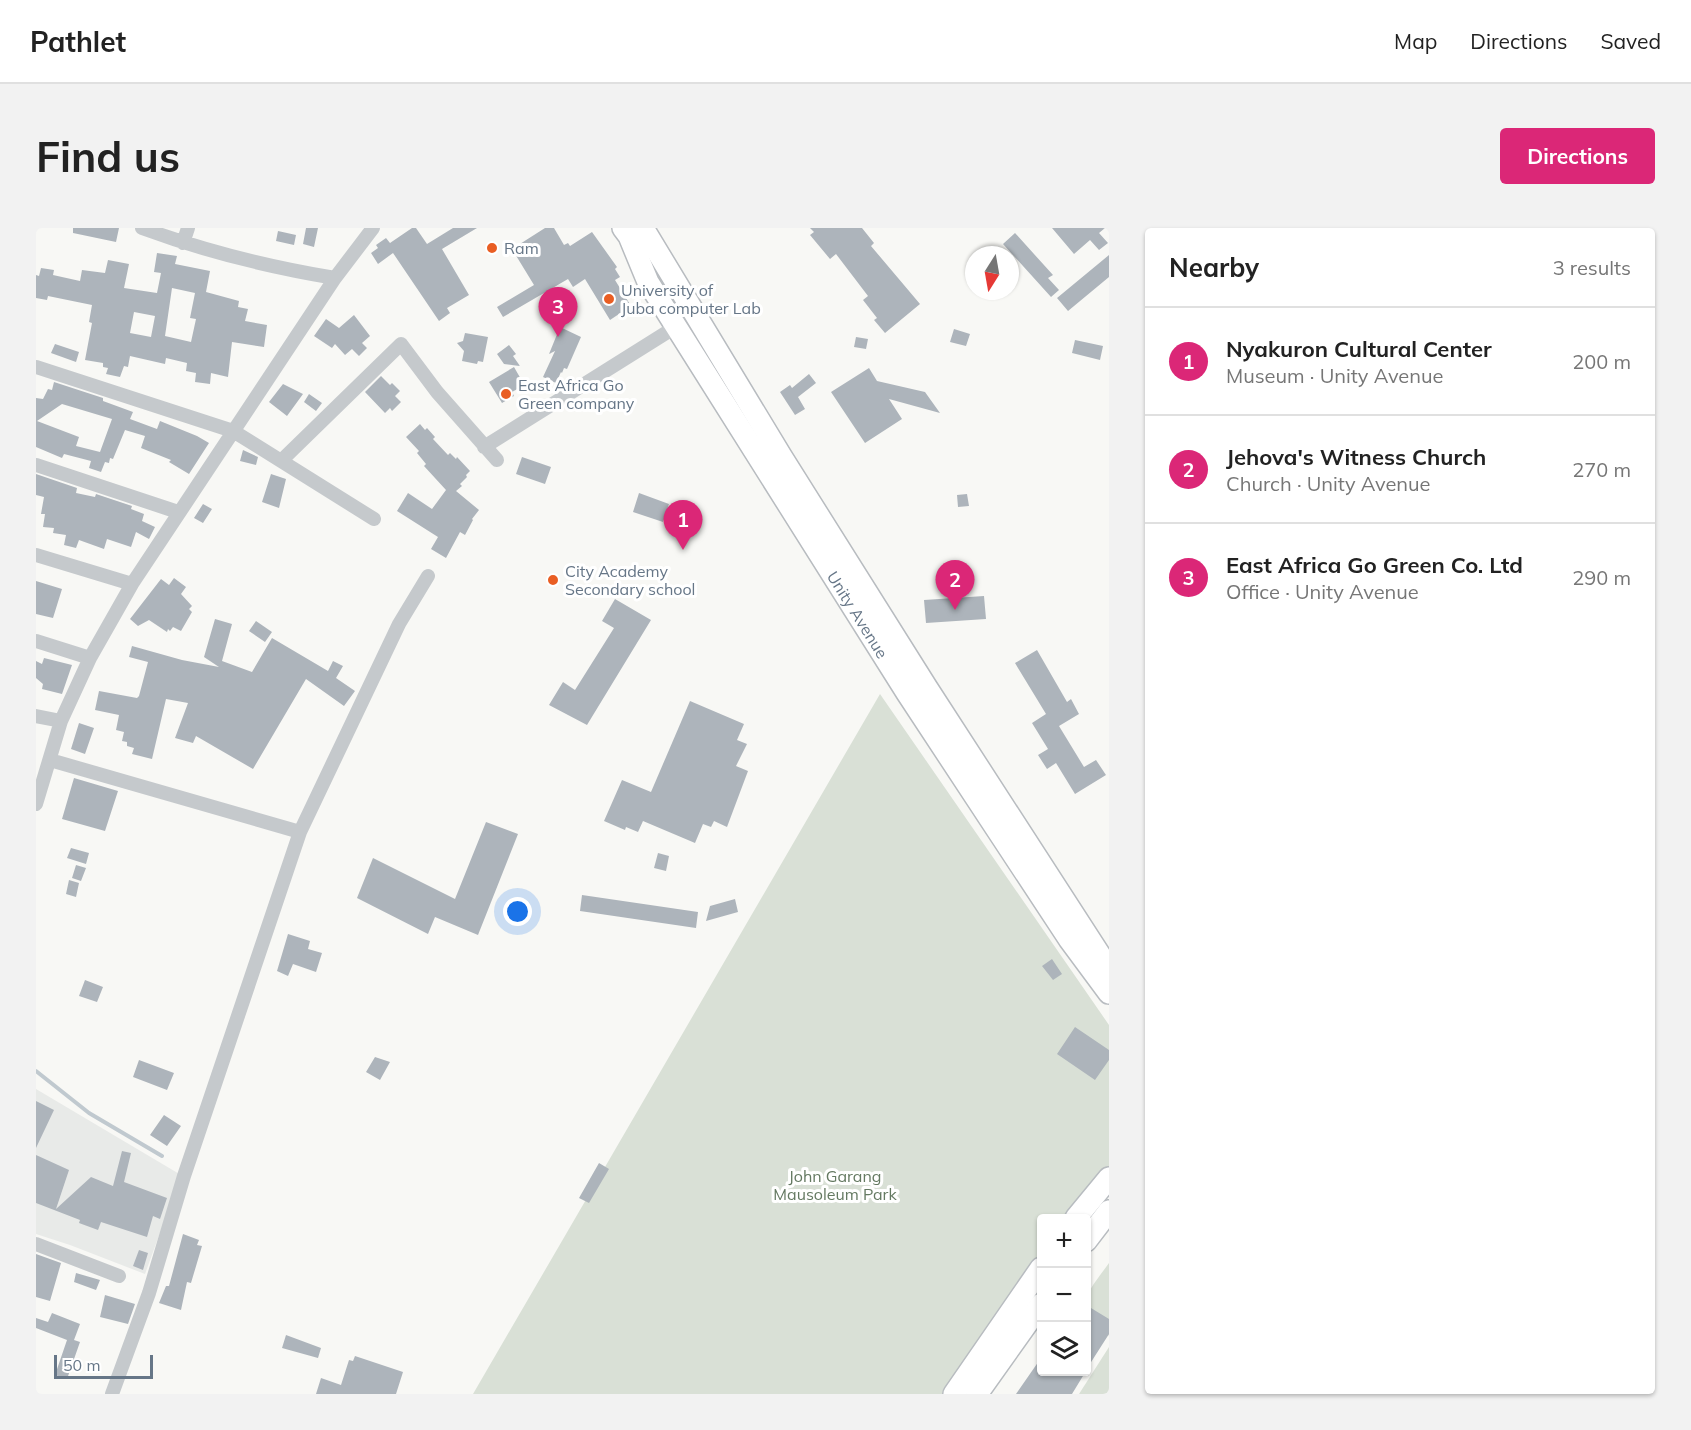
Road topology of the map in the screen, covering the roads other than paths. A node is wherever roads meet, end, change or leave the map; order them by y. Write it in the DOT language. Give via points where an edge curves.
graph roads {
  1 [pos="142,228"];
  2 [pos="188,228"];
  3 [pos="373,228"];
  4 [pos="633,230"];
  5 [pos="183,243"];
  6 [pos="335,278"];
  7 [pos="677,326"];
  8 [pos="36,367"];
  9 [pos="233,431"];
  10 [pos="484,447"];
  11 [pos="282,460"];
  12 [pos="497,460"];
  13 [pos="36,465"];
  14 [pos="178,512"];
  15 [pos="375,519"];
  16 [pos="36,555"];
  17 [pos="428,576"];
  18 [pos="132,584"];
  19 [pos="36,642"];
  20 [pos="90,658"];
  21 [pos="36,716"];
  22 [pos="61,722"];
  23 [pos="50,760"];
  24 [pos="36,804"];
  25 [pos="300,832"];
  26 [pos="1109,969"];
  27 [pos="1109,993"];
  28 [pos="1109,1178"];
  29 [pos="1109,1210"];
  30 [pos="1079,1214"];
  31 [pos="1091,1234"];
  32 [pos="36,1244"];
  33 [pos="1037,1274"];
  34 [pos="119,1276"];
  35 [pos="1037,1310"];
  36 [pos="112,1394"];
  37 [pos="954,1394"];
  38 [pos="977,1394"];
  1 -- 5 [label="street"];
  2 -- 5 [label="street"];
  3 -- 6 [label="street"];
  4 -- 7 [label="main road, Unity Avenue" via="648,282"];
  4 -- 26 [label="main road, Unity Avenue"];
  5 -- 6 [label="street"];
  6 -- 9 [label="street"];
  7 -- 10 [label="street"];
  7 -- 27 [label="main road, Unity Avenue" via="907,693 1069,939"];
  8 -- 9 [label="street"];
  9 -- 11 [label="street"];
  9 -- 14 [label="street"];
  10 -- 11 [label="street" via="401,344"];
  10 -- 12 [label="street"];
  11 -- 15 [label="street"];
  13 -- 14 [label="street"];
  14 -- 18 [label="street"];
  16 -- 18 [label="street"];
  17 -- 25 [label="street" via="399,624"];
  18 -- 20 [label="street"];
  19 -- 20 [label="street"];
  20 -- 22 [label="street"];
  21 -- 22 [label="street"];
  22 -- 23 [label="street"];
  23 -- 24 [label="street"];
  23 -- 25 [label="street"];
  25 -- 36 [label="street" via="184,1176 149,1293"];
  28 -- 30 [label="main road"];
  29 -- 31 [label="main road"];
  32 -- 34 [label="street"];
  33 -- 37 [label="main road"];
  35 -- 38 [label="main road"];
}
